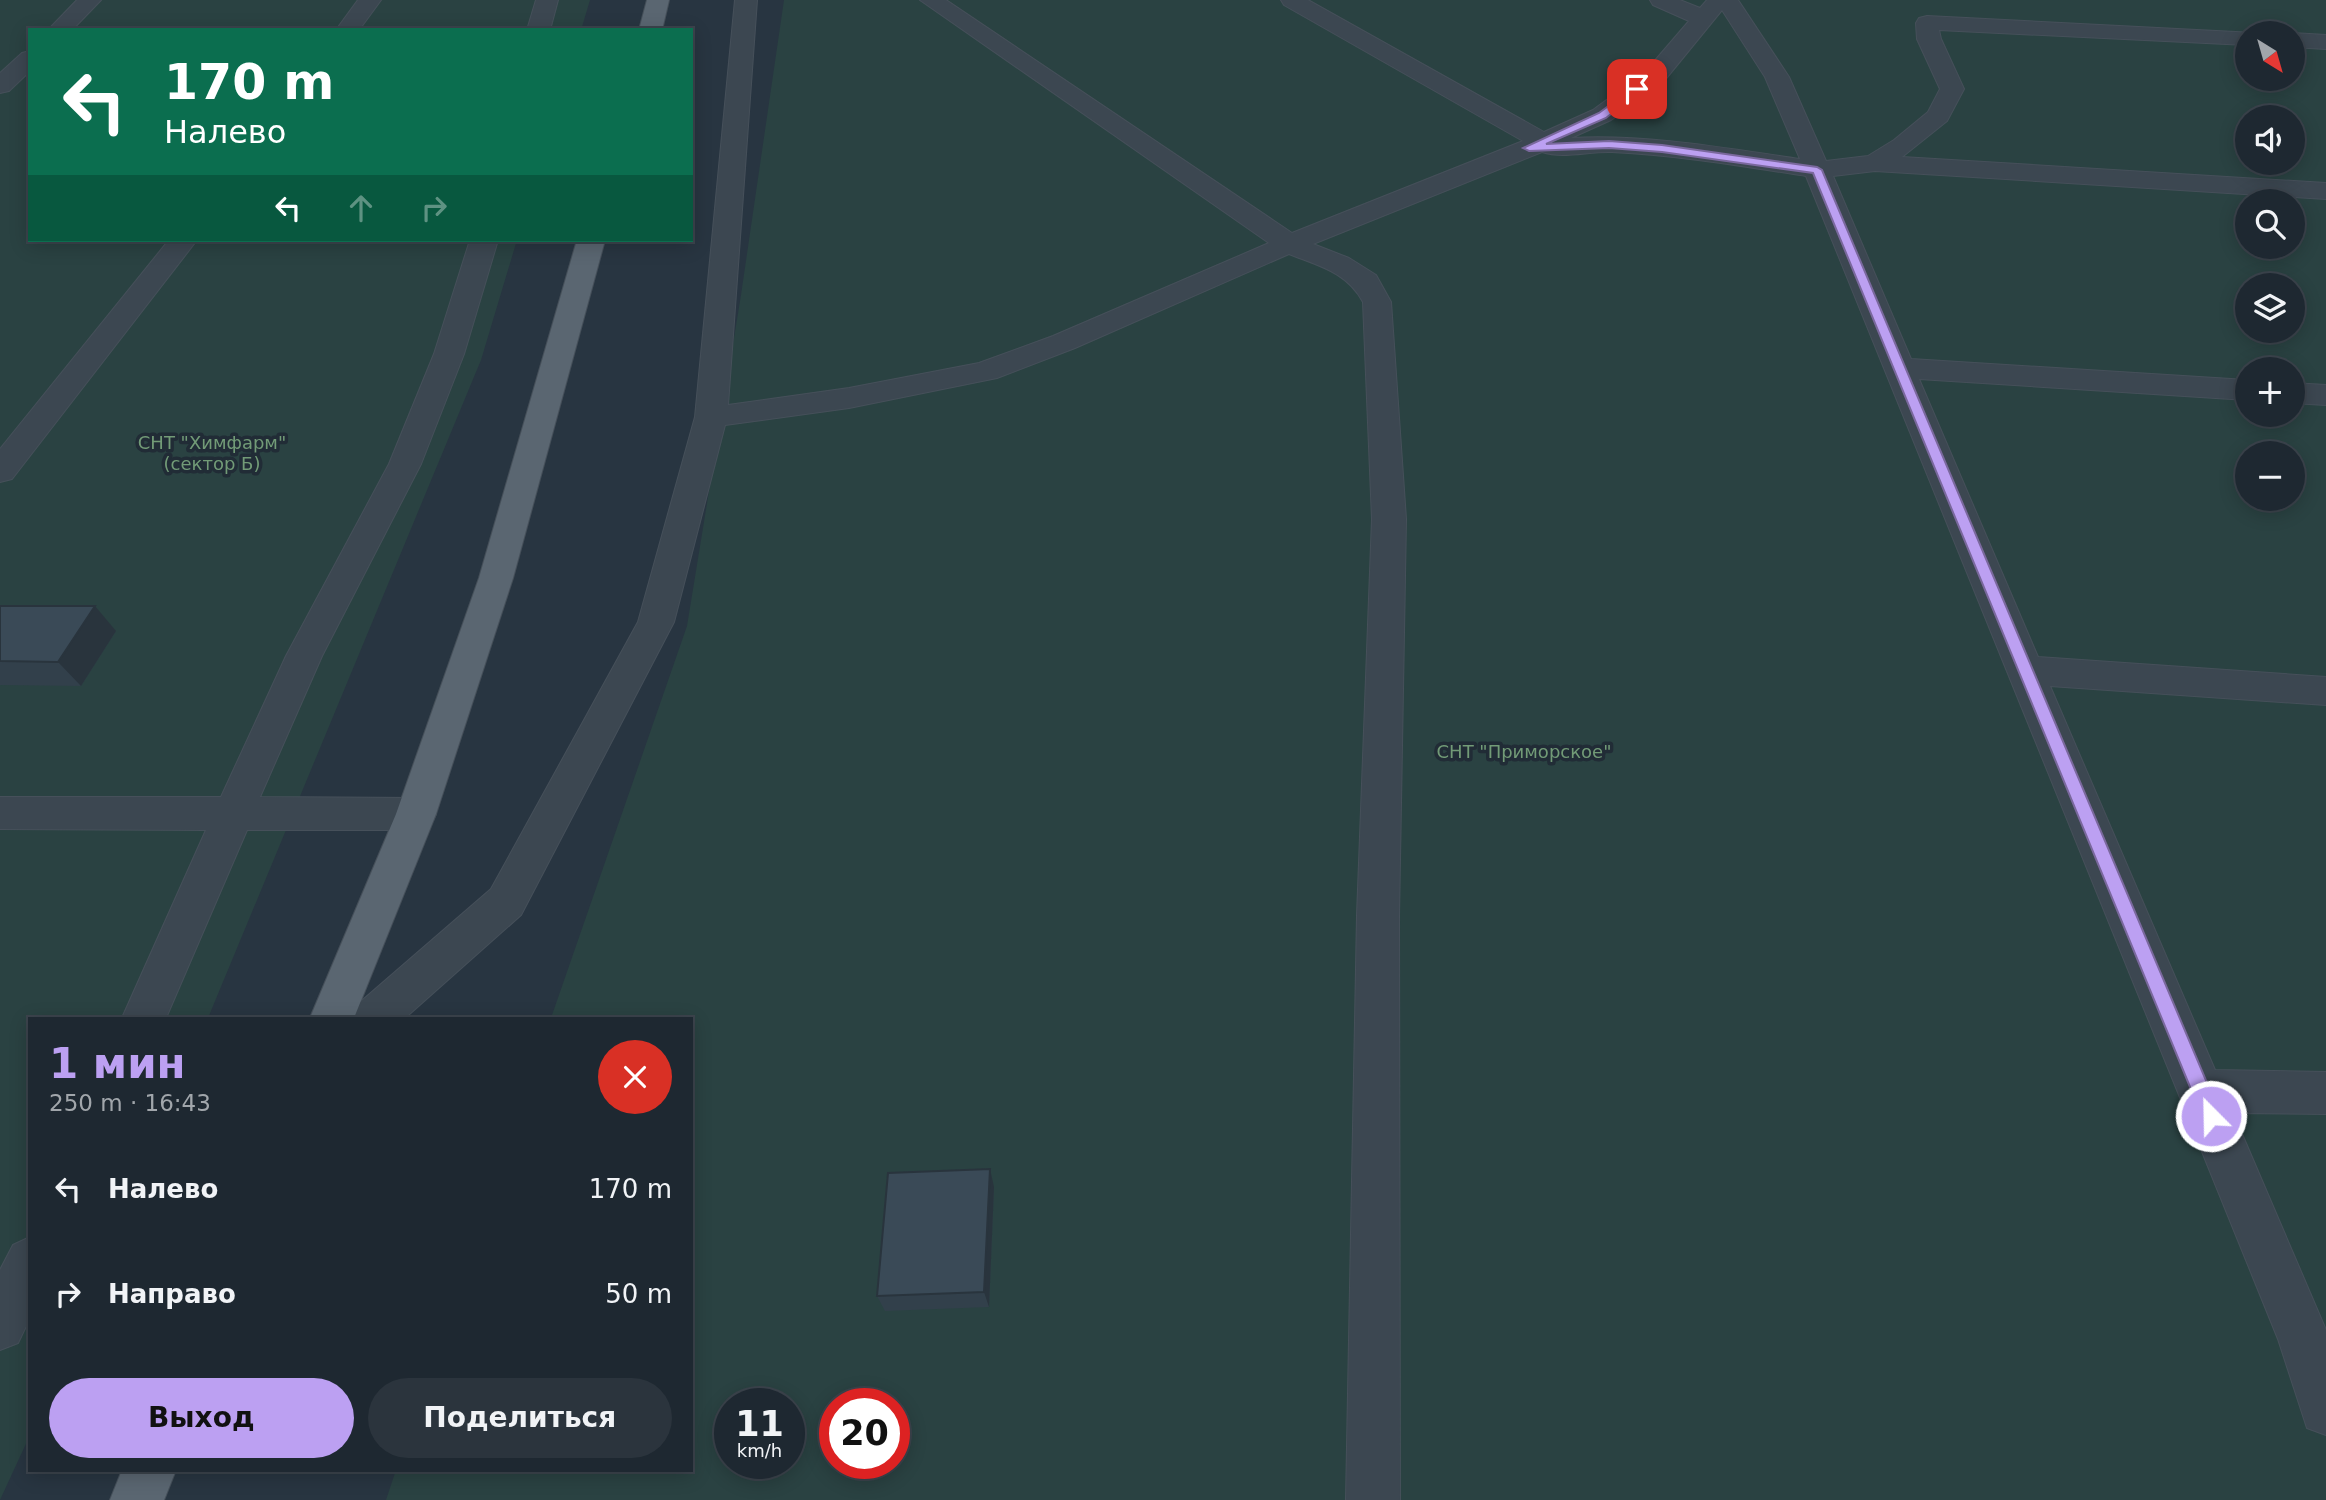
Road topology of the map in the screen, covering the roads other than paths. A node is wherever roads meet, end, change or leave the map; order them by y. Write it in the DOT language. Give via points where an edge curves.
graph roads {
  1 [pos="90,0"];
  2 [pos="370,0"];
  3 [pos="547,0"];
  4 [pos="658,0"];
  5 [pos="746,0"];
  6 [pos="932,0"];
  7 [pos="1292,0"];
  8 [pos="1661,0"];
  9 [pos="1716,6"];
  10 [pos="61,28"];
  11 [pos="349,28"];
  12 [pos="539,28"];
  13 [pos="651,28"];
  14 [pos="2235,37"];
  15 [pos="2305,41"];
  16 [pos="2326,42"];
  17 [pos="28,60"];
  18 [pos="0,86"];
  19 [pos="1536,145"];
  20 [pos="1875,163"];
  21 [pos="1817,170"];
  22 [pos="2326,191"];
  23 [pos="181,242"];
  24 [pos="483,242"];
  25 [pos="590,242"];
  26 [pos="1289,244"];
  27 [pos="1898,368"];
  28 [pos="2235,389"];
  29 [pos="2305,394"];
  30 [pos="2326,396"];
  31 [pos="711,417"];
  32 [pos="0,471"];
  33 [pos="2025,670"];
  34 [pos="2326,691"];
  35 [pos="0,813"];
  36 [pos="233,814"];
  37 [pos="415,814"];
  38 [pos="145,1017"];
  39 [pos="332,1017"];
  40 [pos="375,1017"];
  41 [pos="2201,1091"];
  42 [pos="2326,1093"];
  43 [pos="28,1266"];
  44 [pos="0,1325"];
  45 [pos="2326,1409"];
  46 [pos="148,1472"];
  47 [pos="137,1500"];
  48 [pos="1373,1500"];
  1 -- 10 [label="street"];
  2 -- 11 [label="street"];
  3 -- 12 [label="street"];
  4 -- 13 [label="main road"];
  5 -- 31 [label="street"];
  6 -- 26 [label="street"];
  7 -- 19 [label="street"];
  8 -- 9 [label="street"];
  9 -- 19 [label="street" via="1655,76 1602,116"];
  9 -- 21 [label="street" via="1777,77"];
  14 -- 20 [label="street" via="1927,23 1929,39 1952,89 1938,116"];
  15 -- 16 [label="street"];
  17 -- 18 [label="street"];
  19 -- 21 [label="street" via="1689,150"];
  19 -- 26 [label="street"];
  20 -- 21 [label="street"];
  20 -- 22 [label="street"];
  21 -- 27 [label="street"];
  23 -- 32 [label="street"];
  24 -- 36 [label="street" via="468,302 405,464 304,657"];
  25 -- 37 [label="main road" via="496,578"];
  26 -- 31 [label="street" via="986,371 849,398"];
  26 -- 48 [label="street" via="1339,264 1366,281 1377,302 1390,519 1378,916"];
  27 -- 28 [label="street"];
  27 -- 33 [label="street"];
  29 -- 30 [label="street"];
  31 -- 40 [label="street" via="656,622 506,902"];
  33 -- 34 [label="street"];
  33 -- 41 [label="street"];
  35 -- 36 [label="street"];
  36 -- 37 [label="street"];
  36 -- 38 [label="street"];
  37 -- 39 [label="main road"];
  41 -- 42 [label="street"];
  41 -- 45 [label="street" via="2304,1339"];
  43 -- 44 [label="street"];
  46 -- 47 [label="main road"];
}
